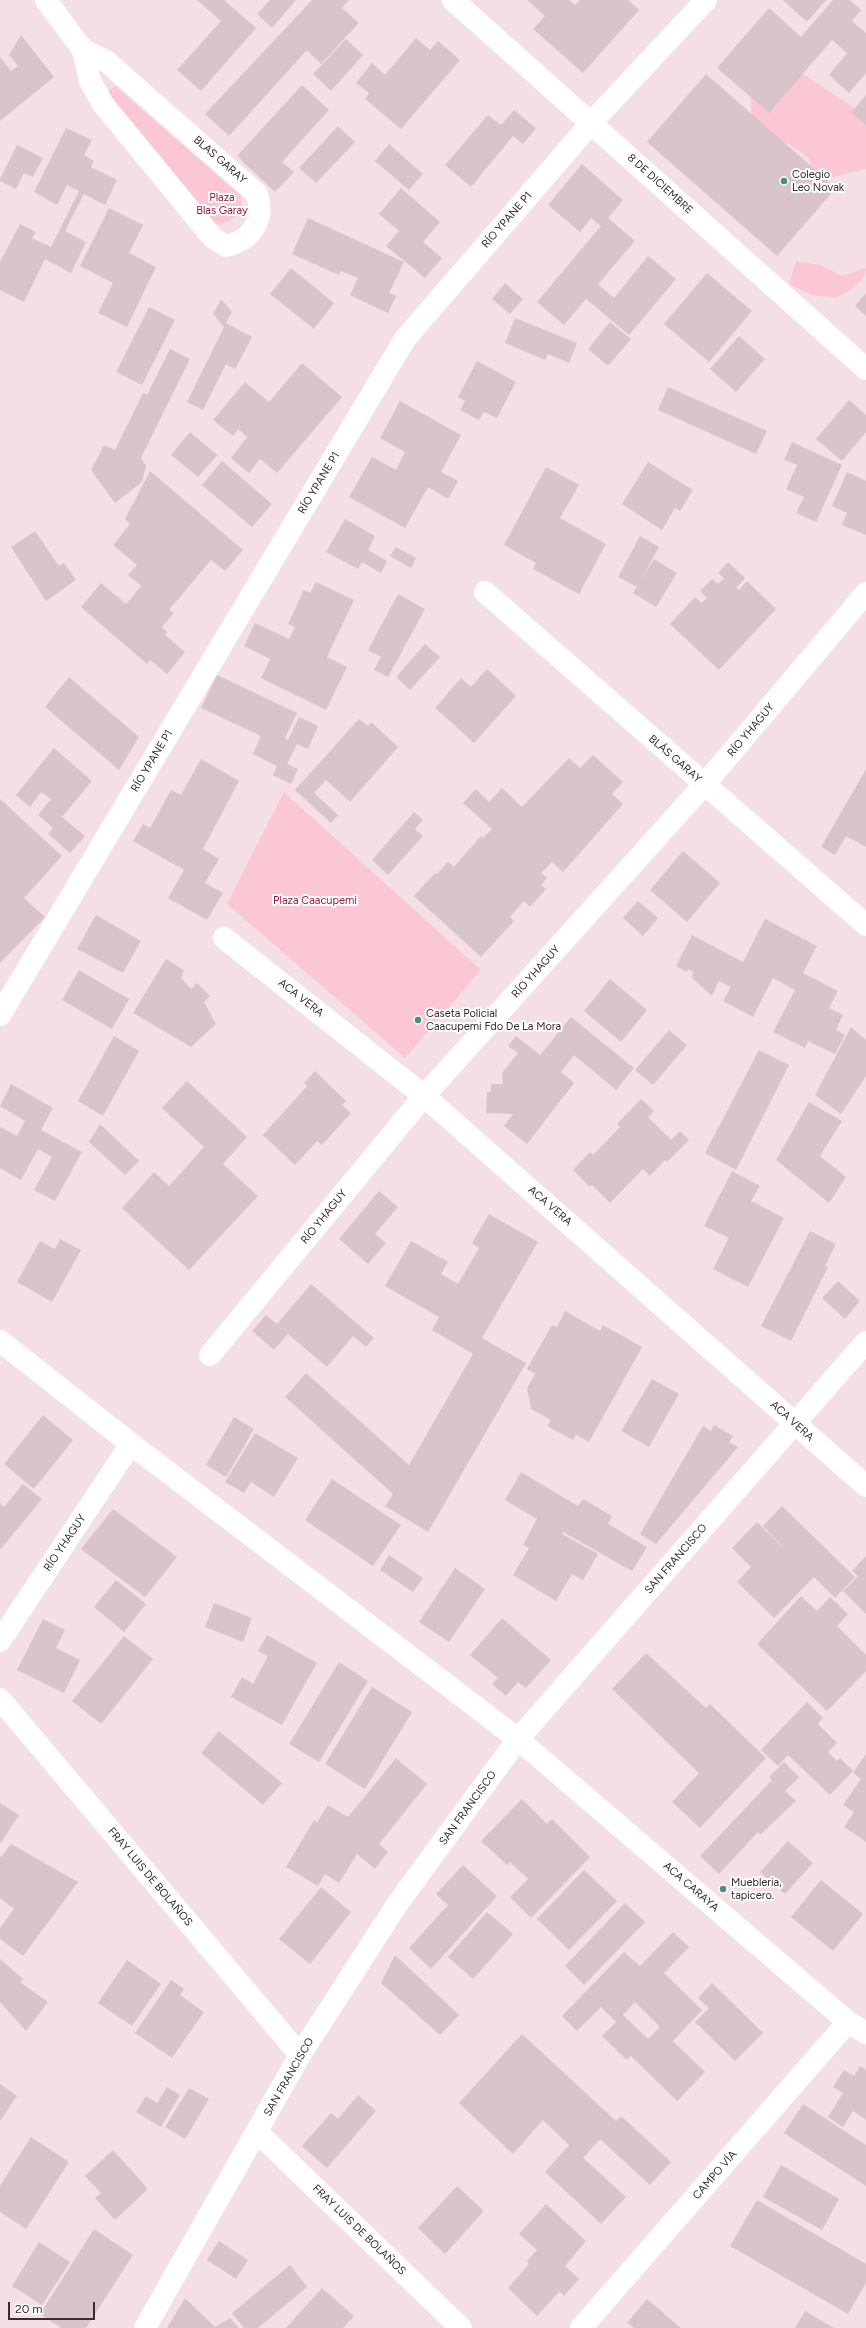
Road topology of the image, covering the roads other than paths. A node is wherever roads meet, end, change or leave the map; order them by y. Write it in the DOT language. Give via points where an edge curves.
graph roads {
  1 [pos="46,0"];
  2 [pos="453,0"];
  3 [pos="706,0"];
  4 [pos="83,50"];
  5 [pos="592,122"];
  6 [pos="866,369"];
  7 [pos="485,592"];
  8 [pos="866,593"];
  9 [pos="704,784"];
  10 [pos="866,925"];
  11 [pos="224,938"];
  12 [pos="0,1015"];
  13 [pos="424,1096"];
  14 [pos="0,1340"];
  15 [pos="866,1342"];
  16 [pos="210,1355"];
  17 [pos="795,1423"];
  18 [pos="131,1444"];
  19 [pos="866,1486"];
  20 [pos="0,1641"];
  21 [pos="0,1699"];
  22 [pos="518,1739"];
  23 [pos="857,2028"];
  24 [pos="300,2055"];
  25 [pos="257,2132"];
  26 [pos="145,2328"];
  27 [pos="461,2328"];
  28 [pos="581,2328"];
  1 -- 4 [label="street"];
  2 -- 5 [label="street, 8 DE DICIEMBRE"];
  3 -- 5 [label="street, RÍO YPANE P1"];
  4 -- 4 [label="street, BLAS GARAY" via="90,81 103,104 213,238 226,246 237,244 249,236 259,217 260,203 257,194 106,61"];
  5 -- 6 [label="street, 8 DE DICIEMBRE"];
  5 -- 12 [label="street, RÍO YPANE P1" via="404,339"];
  7 -- 9 [label="street, BLÁS GARAY"];
  8 -- 9 [label="street, RÍO YHAGUY"];
  9 -- 10 [label="street, BLÁS GARAY"];
  9 -- 13 [label="street, RÍO YHAGUY"];
  11 -- 13 [label="street, ACA VERA"];
  13 -- 16 [label="street, RÍO YHAGUY"];
  13 -- 17 [label="street, ACA VERA"];
  14 -- 18 [label="street, ACA CARAYA"];
  15 -- 17 [label="street, SAN FRANCISCO"];
  17 -- 19 [label="street, ACA VERA"];
  17 -- 22 [label="street, SAN FRANCISCO"];
  18 -- 20 [label="street, RÍO YHAGUY"];
  18 -- 22 [label="street, ACA CARAYA"];
  21 -- 24 [label="street, FRAY LUIS DE BOLAÑOS"];
  22 -- 23 [label="street, ACA CARAYA"];
  22 -- 24 [label="street, SAN FRANCISCO" via="398,1903"];
  23 -- 28 [label="street, CAMPO VÍA"];
  24 -- 25 [label="street, SAN FRANCISCO"];
  25 -- 26 [label="street, SAN FRANCISCO"];
  25 -- 27 [label="street, FRAY LUIS DE BOLAÑOS"];
}
